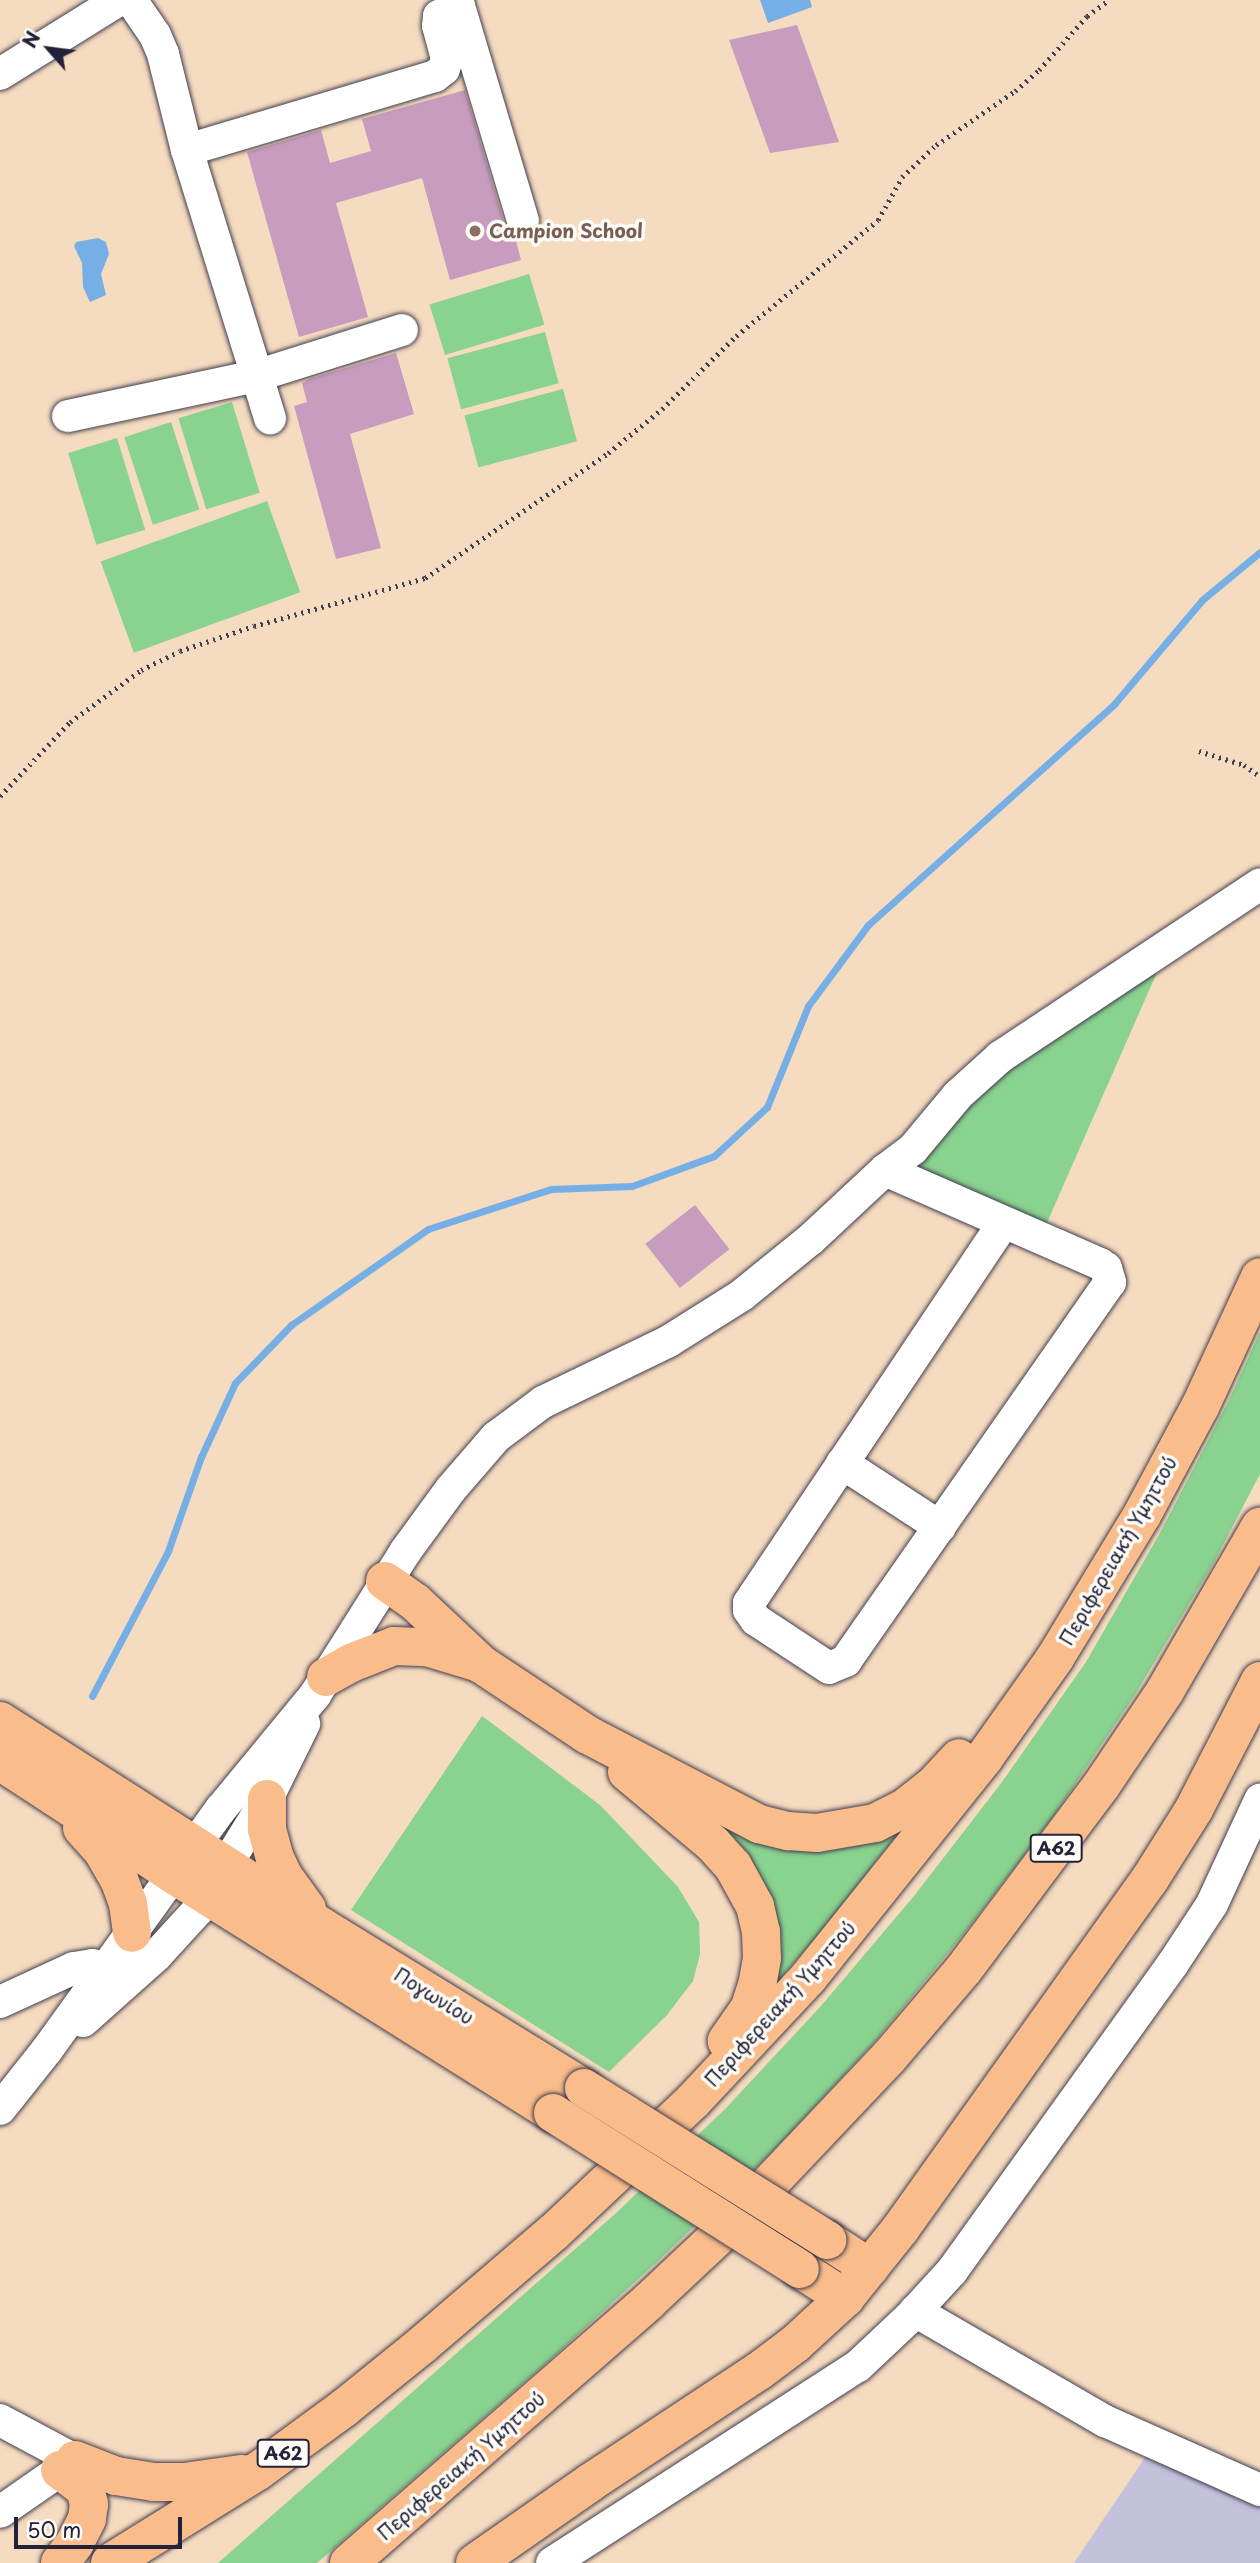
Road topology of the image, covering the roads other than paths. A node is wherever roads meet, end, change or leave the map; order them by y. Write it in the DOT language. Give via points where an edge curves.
graph roads {
  1 [pos="119,0"];
  2 [pos="131,0"];
  3 [pos="458,3"];
  4 [pos="0,74"];
  5 [pos="187,149"];
  6 [pos="523,221"];
  7 [pos="402,330"];
  8 [pos="256,376"];
  9 [pos="68,416"];
  10 [pos="270,418"];
  11 [pos="1260,884"];
  12 [pos="885,1170"];
  13 [pos="1004,1222"];
  14 [pos="1260,1277"];
  15 [pos="842,1463"];
  16 [pos="940,1527"];
  17 [pos="1260,1527"];
  18 [pos="380,1590"];
  19 [pos="464,1658"];
  20 [pos="1055,1658"];
  21 [pos="1260,1681"];
  22 [pos="320,1686"];
  23 [pos="0,1721"];
  24 [pos="588,1735"];
  25 [pos="0,1761"];
  26 [pos="43,1789"];
  27 [pos="268,1799"];
  28 [pos="1260,1800"];
  29 [pos="196,1844"];
  30 [pos="174,1875"];
  31 [pos="218,1881"];
  32 [pos="322,1927"];
  33 [pos="132,1933"];
  34 [pos="107,1968"];
  35 [pos="0,2002"];
  36 [pos="47,2050"];
  37 [pos="0,2109"];
  38 [pos="654,2137"];
  39 [pos="870,2268"];
  40 [pos="845,2298"];
  41 [pos="915,2311"];
  42 [pos="7,2432"];
  43 [pos="67,2465"];
  44 [pos="258,2471"];
  45 [pos="1260,2490"];
  46 [pos="0,2512"];
  47 [pos="60,2563"];
  48 [pos="110,2563"];
  49 [pos="349,2563"];
  50 [pos="475,2563"];
  51 [pos="552,2563"];
  1 -- 4 [label="street"];
  2 -- 5 [label="street" via="159,44"];
  3 -- 5 [label="street" via="439,16 447,59 435,76"];
  3 -- 6 [label="street"];
  5 -- 8 [label="street"];
  7 -- 8 [label="street"];
  8 -- 9 [label="street"];
  8 -- 10 [label="street"];
  11 -- 12 [label="street" via="1000,1057 958,1095 913,1149"];
  12 -- 13 [label="street"];
  12 -- 18 [label="street" via="811,1239 720,1310 516,1420 463,1473"];
  13 -- 15 [label="street"];
  13 -- 16 [label="street" via="1100,1264 1110,1282"];
  14 -- 20 [label="main road, Περιφερειακή Υμηττού / Α62" via="1200,1407"];
  15 -- 16 [label="street"];
  15 -- 16 [label="street" via="749,1603 756,1620 823,1665 835,1668 846,1661"];
  17 -- 49 [label="main road, Περιφερειακή Υμηττού / Α62" via="1165,1691 1101,1786 971,1959 890,2056 733,2222 649,2301"];
  18 -- 19 [label="main road" via="407,1632"];
  18 -- 22 [label="street"];
  19 -- 22 [label="main road" via="427,1647 394,1646 351,1663"];
  19 -- 24 [label="main road"];
  20 -- 24 [label="main road" via="1003,1702 933,1786 875,1823 846,1830 788,1831 759,1824"];
  20 -- 38 [label="main road, Περιφερειακή Υμηττού / Α62" via="984,1758 825,1957"];
  21 -- 39 [label="main road" via="1194,1810 1150,1879"];
  22 -- 27 [label="street"];
  22 -- 29 [label="street"];
  23 -- 29 [label="main road, Πογωνίου"];
  24 -- 38 [label="main road" via="733,1866 755,1906 761,1932 762,1958 749,2009"];
  25 -- 26 [label="main road, Πογωνίου"];
  26 -- 30 [label="main road, Πογωνίου"];
  26 -- 33 [label="main road" via="109,1860 125,1896"];
  27 -- 31 [label="street"];
  27 -- 32 [label="main road" via="267,1829 275,1858 289,1885"];
  28 -- 41 [label="street" via="1212,1903 1172,1965 952,2270"];
  29 -- 30 [label="street"];
  29 -- 31 [label="main road, Πογωνίου"];
  30 -- 31 [label="main road, Πογωνίου"];
  30 -- 33 [label="street"];
  31 -- 32 [label="main road, Πογωνίου"];
  31 -- 36 [label="street" via="156,1956"];
  31 -- 40 [label="main road, Πογωνίου, bridge" via="553,2113"];
  32 -- 39 [label="main road, Πογωνίου, bridge"];
  33 -- 34 [label="street"];
  34 -- 35 [label="street" via="74,1968"];
  34 -- 36 [label="street"];
  36 -- 37 [label="street"];
  38 -- 44 [label="main road, Περιφερειακή Υμηττού / Α62" via="464,2310"];
  39 -- 40 [label="main road"];
  40 -- 50 [label="main road" via="760,2371"];
  41 -- 45 [label="street" via="1105,2421"];
  41 -- 51 [label="street" via="858,2366"];
  42 -- 43 [label="street"];
  43 -- 44 [label="main road" via="153,2482"];
  43 -- 46 [label="street"];
  43 -- 47 [label="main road" via="85,2489 89,2504 75,2543"];
  44 -- 48 [label="main road, Περιφερειακή Υμηττού / Α62"];
}
